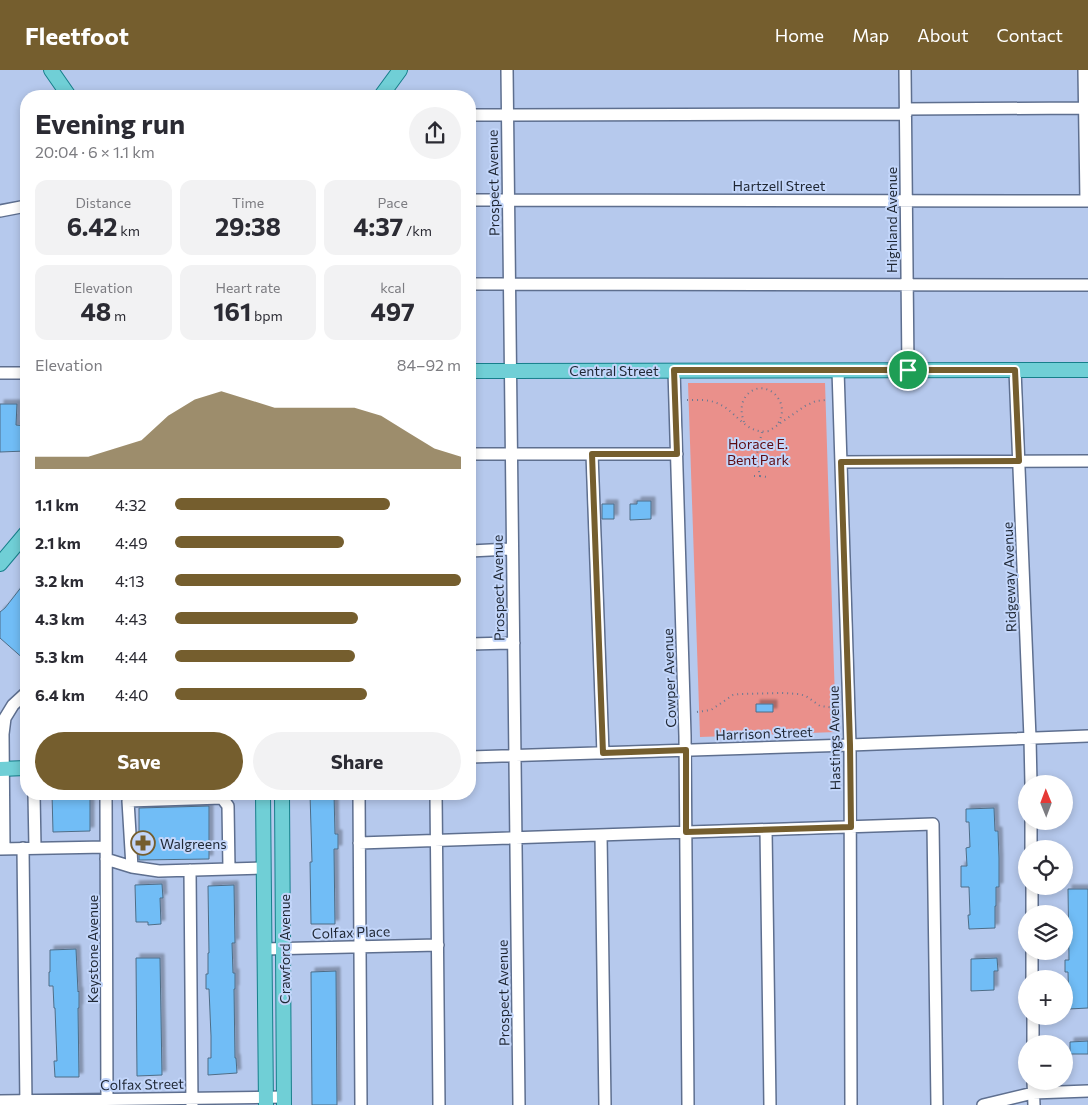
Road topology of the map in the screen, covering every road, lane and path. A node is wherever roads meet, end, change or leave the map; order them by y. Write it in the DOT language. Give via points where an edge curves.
graph roads {
  1 [pos="51,70"];
  2 [pos="400,70"];
  3 [pos="507,70"];
  4 [pos="905,70"];
  5 [pos="1084,70"];
  6 [pos="65,90"];
  7 [pos="385,90"];
  8 [pos="1084,108"];
  9 [pos="906,111"];
  10 [pos="476,114"];
  11 [pos="507,114"];
  12 [pos="476,200"];
  13 [pos="508,200"];
  14 [pos="906,200"];
  15 [pos="1087,201"];
  16 [pos="20,207"];
  17 [pos="0,211"];
  18 [pos="476,284"];
  19 [pos="509,284"];
  20 [pos="907,285"];
  21 [pos="1088,285"];
  22 [pos="510,370"];
  23 [pos="674,370"];
  24 [pos="838,370"];
  25 [pos="908,370"];
  26 [pos="1015,370"];
  27 [pos="1088,370"];
  28 [pos="476,371"];
  29 [pos="0,373"];
  30 [pos="20,373"];
  31 [pos="687,400"];
  32 [pos="826,400"];
  33 [pos="749,427"];
  34 [pos="775,427"];
  35 [pos="762,432"];
  36 [pos="476,454"];
  37 [pos="511,454"];
  38 [pos="592,454"];
  39 [pos="677,454"];
  40 [pos="1019,461"];
  41 [pos="1088,461"];
  42 [pos="841,462"];
  43 [pos="754,476"];
  44 [pos="760,476"];
  45 [pos="766,477"];
  46 [pos="20,540"];
  47 [pos="512,549"];
  48 [pos="476,550"];
  49 [pos="0,564"];
  50 [pos="514,643"];
  51 [pos="476,644"];
  52 [pos="20,699"];
  53 [pos="836,708"];
  54 [pos="697,712"];
  55 [pos="1088,736"];
  56 [pos="1030,738"];
  57 [pos="850,745"];
  58 [pos="686,750"];
  59 [pos="603,753"];
  60 [pos="515,756"];
  61 [pos="476,757"];
  62 [pos="20,768"];
  63 [pos="2,769"];
  64 [pos="1031,775"];
  65 [pos="34,800"];
  66 [pos="106,800"];
  67 [pos="137,800"];
  68 [pos="224,800"];
  69 [pos="263,800"];
  70 [pos="282,800"];
  71 [pos="359,800"];
  72 [pos="436,800"];
  73 [pos="851,827"];
  74 [pos="766,830"];
  75 [pos="686,832"];
  76 [pos="601,835"];
  77 [pos="516,838"];
  78 [pos="437,841"];
  79 [pos="359,843"];
  80 [pos="23,848"];
  81 [pos="35,848"];
  82 [pos="2,849"];
  83 [pos="106,853"];
  84 [pos="132,867"];
  85 [pos="264,868"];
  86 [pos="228,869"];
  87 [pos="190,870"];
  88 [pos="438,945"];
  89 [pos="359,947"];
  90 [pos="284,949"];
  91 [pos="264,950"];
  92 [pos="1025,1090"];
  93 [pos="1033,1090"];
  94 [pos="1073,1090"];
  95 [pos="1088,1091"];
  96 [pos="0,1101"];
  97 [pos="266,1101"];
  98 [pos="284,1101"];
  99 [pos="107,1102"];
  100 [pos="192,1102"];
  101 [pos="26,1103"];
  102 [pos="361,1105"];
  103 [pos="438,1105"];
  104 [pos="519,1105"];
  105 [pos="605,1105"];
  106 [pos="688,1105"];
  107 [pos="770,1105"];
  108 [pos="852,1105"];
  109 [pos="936,1105"];
  110 [pos="983,1105"];
  111 [pos="1034,1105"];
  1 -- 6 [label="main road"];
  2 -- 7 [label="main road"];
  3 -- 11 [label="street, Prospect Avenue"];
  4 -- 9 [label="street, Highland Avenue"];
  5 -- 8 [label="street"];
  8 -- 9 [label="street"];
  8 -- 15 [label="street"];
  9 -- 11 [label="street"];
  9 -- 14 [label="street, Highland Avenue"];
  10 -- 11 [label="street"];
  11 -- 13 [label="street, Prospect Avenue"];
  12 -- 13 [label="street, Hartzell Street"];
  13 -- 14 [label="street, Hartzell Street"];
  13 -- 19 [label="street, Prospect Avenue"];
  14 -- 15 [label="street, Hartzell Street"];
  14 -- 20 [label="street, Highland Avenue"];
  16 -- 17 [label="street"];
  18 -- 19 [label="street"];
  19 -- 20 [label="street"];
  19 -- 22 [label="street, Prospect Avenue"];
  20 -- 21 [label="street"];
  20 -- 25 [label="street, Highland Avenue"];
  22 -- 23 [label="main road, Central Street"];
  22 -- 28 [label="main road, Central Street"];
  22 -- 37 [label="street, Prospect Avenue"];
  23 -- 24 [label="main road, Central Street"];
  23 -- 39 [label="street, Cowper Avenue"];
  24 -- 25 [label="main road, Central Street"];
  24 -- 42 [label="street, Hastings Avenue"];
  25 -- 26 [label="main road, Central Street"];
  26 -- 27 [label="main road, Central Street"];
  26 -- 40 [label="street, Ridgeway Avenue"];
  29 -- 30 [label="street"];
  31 -- 33 [label="path" via="716,402"];
  32 -- 34 [label="path" via="805,406"];
  33 -- 34 [label="path" via="742,415 743,400 754,390 766,389 780,400 781,419"];
  33 -- 35 [label="path"];
  34 -- 35 [label="path"];
  35 -- 44 [label="path" via="756,458"];
  36 -- 37 [label="street"];
  37 -- 38 [label="street"];
  37 -- 47 [label="street, Prospect Avenue"];
  38 -- 39 [label="street"];
  38 -- 59 [label="street"];
  39 -- 58 [label="street, Cowper Avenue"];
  40 -- 41 [label="street"];
  40 -- 42 [label="street"];
  40 -- 56 [label="street, Ridgeway Avenue"];
  42 -- 57 [label="street, Hastings Avenue"];
  43 -- 44 [label="path"];
  44 -- 45 [label="path"];
  46 -- 49 [label="main road"];
  47 -- 48 [label="street"];
  47 -- 50 [label="street, Prospect Avenue"];
  50 -- 51 [label="street"];
  50 -- 60 [label="street, Prospect Avenue"];
  52 -- 63 [label="street" via="5,718"];
  53 -- 54 [label="path" via="824,708 806,696 782,692 734,695 711,710"];
  55 -- 56 [label="street, Harrison Street"];
  56 -- 57 [label="street, Harrison Street"];
  56 -- 64 [label="street, Ridgeway Avenue"];
  57 -- 58 [label="street, Harrison Street"];
  57 -- 73 [label="street, Hastings Avenue"];
  58 -- 59 [label="street, Harrison Street"];
  58 -- 75 [label="street, Cowper Avenue"];
  59 -- 60 [label="street, Harrison Street"];
  60 -- 61 [label="street, Harrison Street"];
  60 -- 77 [label="street, Prospect Avenue"];
  62 -- 63 [label="main road"];
  63 -- 82 [label="street"];
  65 -- 81 [label="street"];
  66 -- 83 [label="street, Keystone Avenue"];
  67 -- 84 [label="street" via="128,801"];
  68 -- 86 [label="street" via="228,806"];
  69 -- 85 [label="main road, Crawford Avenue"];
  70 -- 90 [label="main road, Crawford Avenue"];
  71 -- 79 [label="street"];
  72 -- 78 [label="street"];
  73 -- 74 [label="street"];
  73 -- 108 [label="street, Hastings Avenue"];
  73 -- 109 [label="street" via="933,824"];
  74 -- 75 [label="street"];
  74 -- 107 [label="street"];
  75 -- 76 [label="street"];
  75 -- 106 [label="street, Cowper Avenue"];
  76 -- 77 [label="street"];
  76 -- 105 [label="street"];
  77 -- 78 [label="street"];
  77 -- 104 [label="street, Prospect Avenue"];
  78 -- 79 [label="street"];
  78 -- 88 [label="street"];
  79 -- 89 [label="street"];
  80 -- 81 [label="street"];
  80 -- 82 [label="street"];
  80 -- 101 [label="street"];
  81 -- 83 [label="street"];
  83 -- 84 [label="street"];
  83 -- 99 [label="street, Keystone Avenue"];
  84 -- 87 [label="street" via="158,871"];
  85 -- 86 [label="street"];
  85 -- 91 [label="main road, Crawford Avenue"];
  86 -- 87 [label="street"];
  87 -- 100 [label="street"];
  88 -- 89 [label="street, Colfax Place"];
  88 -- 103 [label="street"];
  89 -- 90 [label="street, Colfax Place"];
  89 -- 102 [label="street"];
  90 -- 91 [label="street, Colfax Place"];
  90 -- 98 [label="main road, Crawford Avenue"];
  91 -- 97 [label="main road, Crawford Avenue"];
  92 -- 110 [label="street"];
  93 -- 111 [label="street"];
  94 -- 95 [label="street"];
  96 -- 101 [label="street, Colfax Street"];
  97 -- 98 [label="street, Colfax Street"];
  97 -- 100 [label="street, Colfax Street"];
  99 -- 100 [label="street, Colfax Street"];
  99 -- 101 [label="street, Colfax Street"];
}
